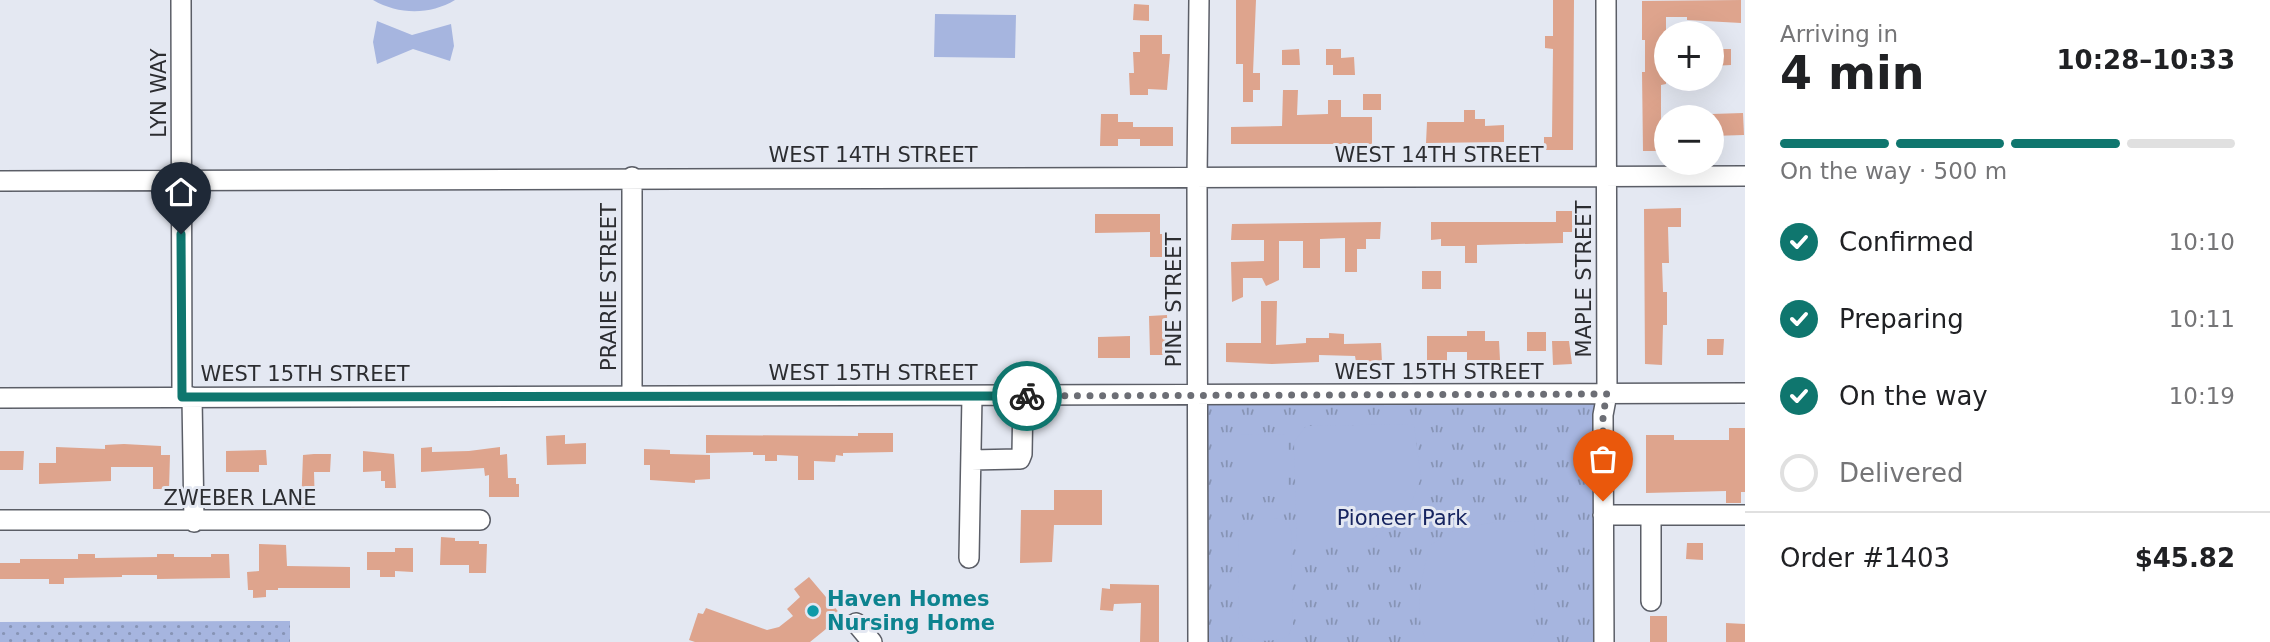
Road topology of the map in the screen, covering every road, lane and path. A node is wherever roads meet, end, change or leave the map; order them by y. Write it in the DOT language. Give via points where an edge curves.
graph roads {
  1 [pos="181,0"];
  2 [pos="1199,0"];
  3 [pos="1606,0"];
  4 [pos="1745,176"];
  5 [pos="632,177"];
  6 [pos="1606,177"];
  7 [pos="181,180"];
  8 [pos="1197,180"];
  9 [pos="0,181"];
  10 [pos="1745,393"];
  11 [pos="1607,394"];
  12 [pos="632,396"];
  13 [pos="972,396"];
  14 [pos="1023,396"];
  15 [pos="1198,396"];
  16 [pos="187,397"];
  17 [pos="0,398"];
  18 [pos="971,460"];
  19 [pos="1603,515"];
  20 [pos="1651,515"];
  21 [pos="1745,515"];
  22 [pos="0,520"];
  23 [pos="480,520"];
  24 [pos="194,522"];
  25 [pos="969,558"];
  26 [pos="1651,601"];
  27 [pos="856,623"];
  28 [pos="872,642"];
  29 [pos="1198,642"];
  30 [pos="1604,642"];
  1 -- 7 [label="street, LYN WAY"];
  2 -- 8 [label="street, PINE STREET"];
  3 -- 6 [label="street, MAPLE STREET"];
  4 -- 6 [label="street, WEST 14TH STREET"];
  5 -- 7 [label="street, WEST 14TH STREET"];
  5 -- 8 [label="street, WEST 14TH STREET"];
  5 -- 12 [label="street, PRAIRIE STREET"];
  6 -- 8 [label="street, WEST 14TH STREET"];
  6 -- 11 [label="street, MAPLE STREET"];
  7 -- 9 [label="street, WEST 14TH STREET"];
  7 -- 16 [label="street, LYN WAY"];
  8 -- 15 [label="street, PINE STREET"];
  10 -- 11 [label="street, WEST 15TH STREET"];
  11 -- 15 [label="street, WEST 15TH STREET"];
  11 -- 19 [label="street, MAPLE STREET"];
  12 -- 13 [label="street, WEST 15TH STREET"];
  12 -- 16 [label="street, WEST 15TH STREET"];
  13 -- 14 [label="street, WEST 15TH STREET"];
  13 -- 18 [label="street"];
  14 -- 15 [label="street, WEST 15TH STREET"];
  14 -- 18 [label="street" via="1020,459"];
  15 -- 29 [label="street, PINE STREET"];
  16 -- 17 [label="street, WEST 15TH STREET"];
  16 -- 24 [label="street, LYN WAY"];
  18 -- 25 [label="street"];
  19 -- 20 [label="street"];
  19 -- 30 [label="street, MAPLE STREET"];
  20 -- 21 [label="street"];
  20 -- 26 [label="street"];
  22 -- 24 [label="street, ZWEBER LANE"];
  23 -- 24 [label="street, ZWEBER LANE"];
  27 -- 28 [label="street"];
}
